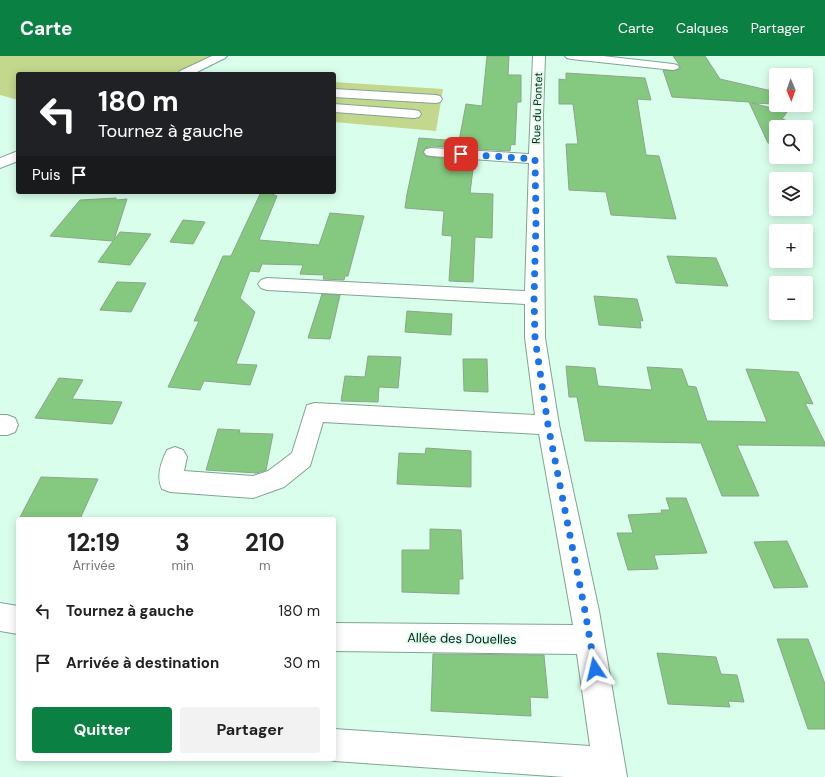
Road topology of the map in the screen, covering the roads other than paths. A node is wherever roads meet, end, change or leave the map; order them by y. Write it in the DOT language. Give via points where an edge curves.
graph roads {
  1 [pos="221,56"];
  2 [pos="539,56"];
  3 [pos="571,56"];
  4 [pos="652,60"];
  5 [pos="673,67"];
  6 [pos="188,72"];
  7 [pos="336,93"];
  8 [pos="436,99"];
  9 [pos="336,108"];
  10 [pos="414,114"];
  11 [pos="431,152"];
  12 [pos="16,156"];
  13 [pos="535,159"];
  14 [pos="0,164"];
  15 [pos="267,284"];
  16 [pos="534,298"];
  17 [pos="548,425"];
  18 [pos="175,457"];
  19 [pos="0,617"];
  20 [pos="16,620"];
  21 [pos="336,637"];
  22 [pos="590,640"];
  23 [pos="336,745"];
  24 [pos="611,771"];
  1 -- 6 [label="street"];
  2 -- 13 [label="street, Rue du Pontet"];
  3 -- 4 [label="street"];
  4 -- 5 [label="street"];
  7 -- 8 [label="street"];
  9 -- 10 [label="street"];
  11 -- 13 [label="street"];
  12 -- 14 [label="street"];
  13 -- 16 [label="street, Rue du Pontet"];
  15 -- 16 [label="street"];
  16 -- 17 [label="street, Rue du Pontet" via="535,338"];
  17 -- 18 [label="street" via="315,412 302,459 276,479 253,487 170,481"];
  17 -- 22 [label="street, Rue du Pontet"];
  19 -- 20 [label="street"];
  21 -- 22 [label="street, Allée des Douelles"];
  22 -- 24 [label="street, Rue du Pontet"];
  23 -- 24 [label="street"];
}
